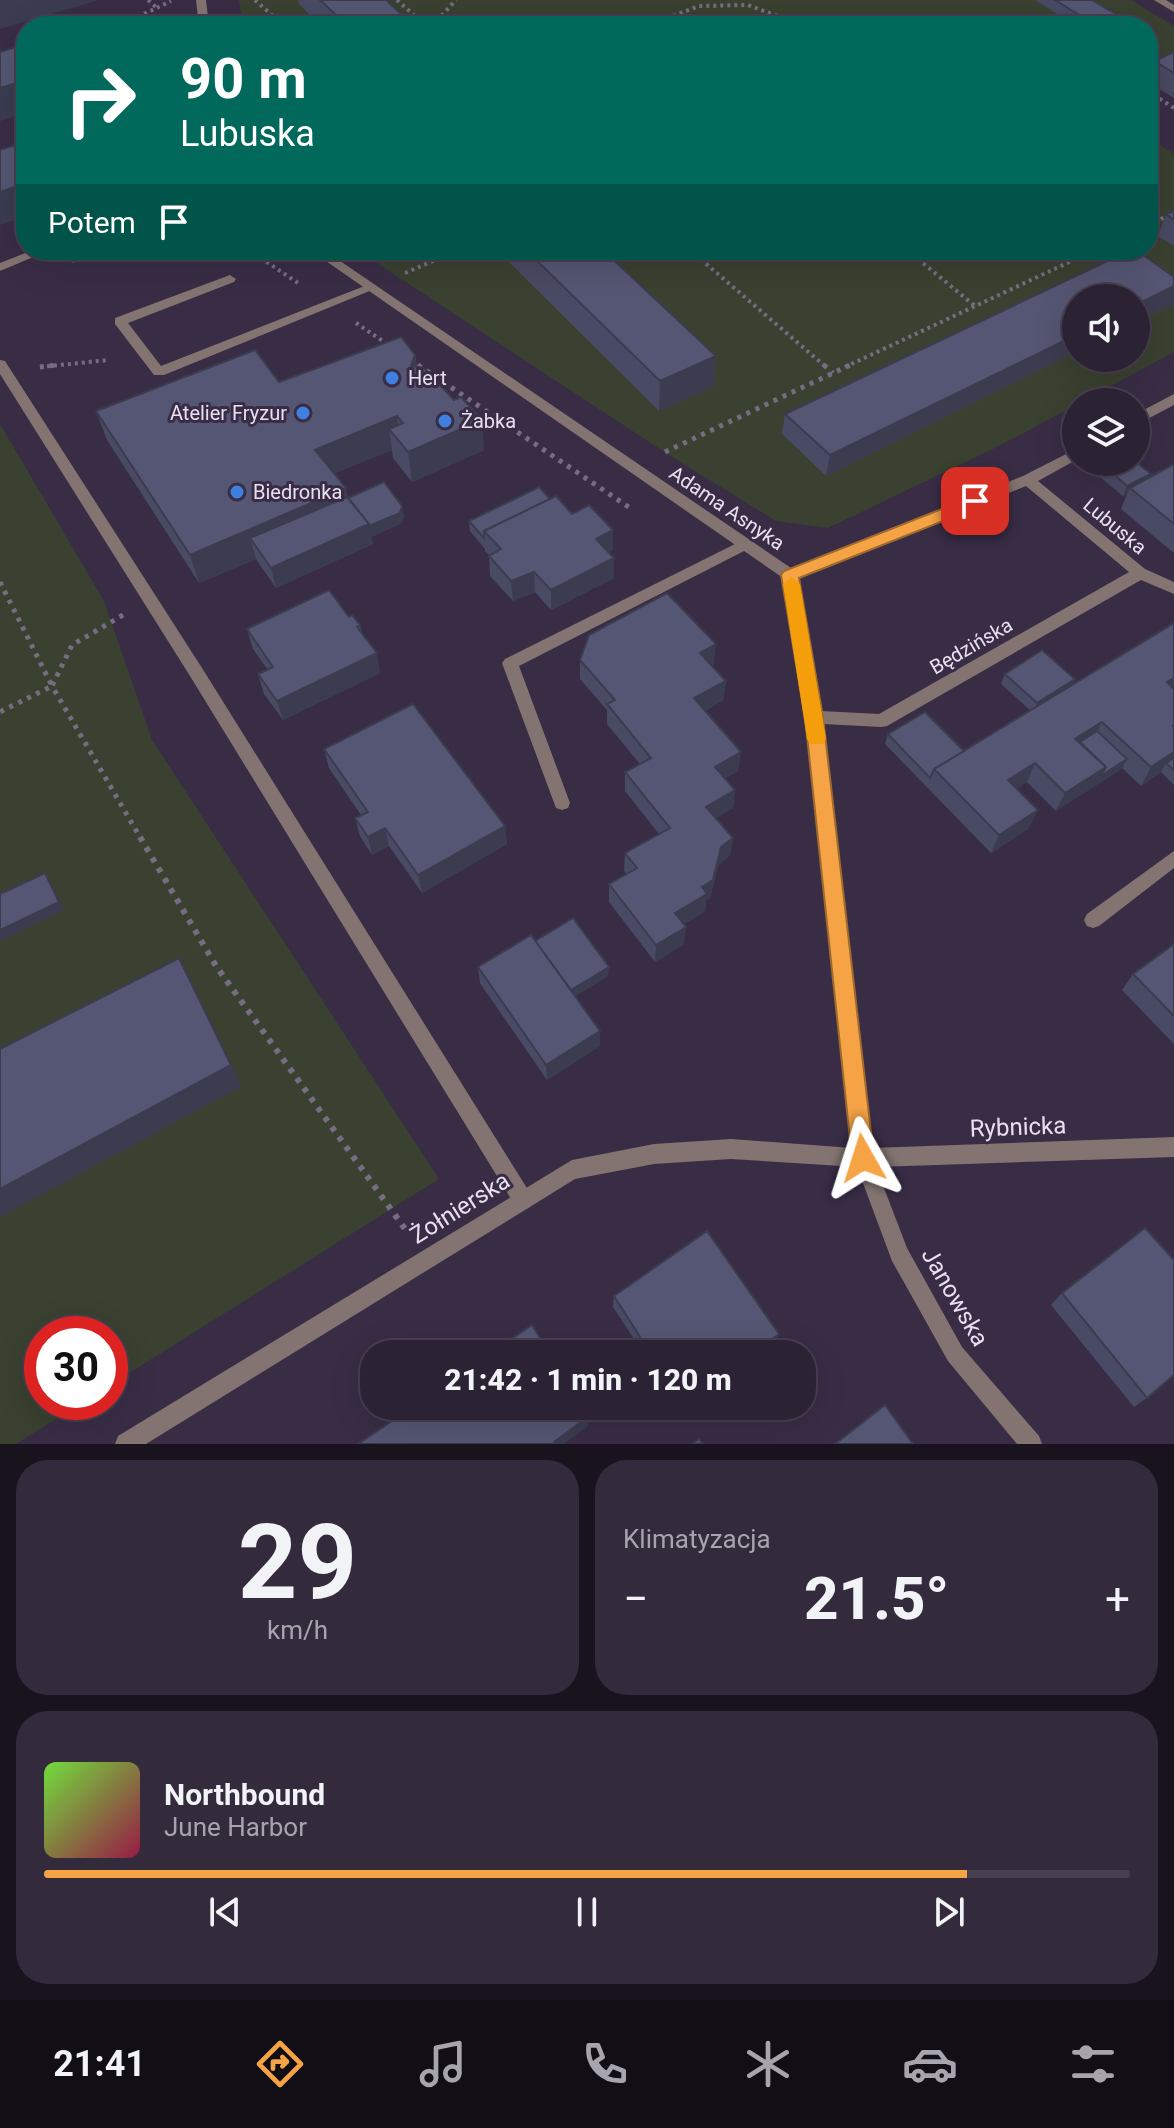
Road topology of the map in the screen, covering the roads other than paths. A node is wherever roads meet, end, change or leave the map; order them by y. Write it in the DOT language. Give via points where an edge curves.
graph roads {
  1 [pos="1159,0"];
  2 [pos="1174,9"];
  3 [pos="330,260"];
  4 [pos="230,279"];
  5 [pos="371,288"];
  6 [pos="1,366"];
  7 [pos="1174,399"];
  8 [pos="1150,412"];
  9 [pos="1062,462"];
  10 [pos="1028,480"];
  11 [pos="745,544"];
  12 [pos="1140,573"];
  13 [pos="790,575"];
  14 [pos="1174,588"];
  15 [pos="814,717"];
  16 [pos="562,803"];
  17 [pos="1174,858"];
  18 [pos="1093,920"];
  19 [pos="1174,1147"];
  20 [pos="863,1158"];
  21 [pos="523,1200"];
  22 [pos="126,1444"];
  23 [pos="1031,1444"];
  1 -- 2 [label="street"];
  3 -- 5 [label="street, Adama Asnyka"];
  4 -- 5 [label="street" via="120,321 159,372"];
  5 -- 11 [label="street, Adama Asnyka"];
  6 -- 21 [label="street"];
  7 -- 8 [label="street"];
  9 -- 10 [label="street"];
  10 -- 12 [label="street, Lubuska"];
  10 -- 13 [label="street"];
  11 -- 13 [label="street, Adama Asnyka"];
  11 -- 16 [label="street" via="510,663"];
  12 -- 14 [label="street, Lubuska"];
  12 -- 15 [label="street, Będzińska" via="881,721"];
  13 -- 15 [label="street, Adama Asnyka"];
  15 -- 20 [label="street, Adama Asnyka"];
  17 -- 18 [label="street"];
  19 -- 20 [label="street, Rybnicka"];
  20 -- 21 [label="street, Żołnierska" via="731,1149 654,1154 572,1170"];
  20 -- 23 [label="street, Janowska" via="899,1254 955,1354"];
  21 -- 22 [label="street, Żołnierska"];
}
